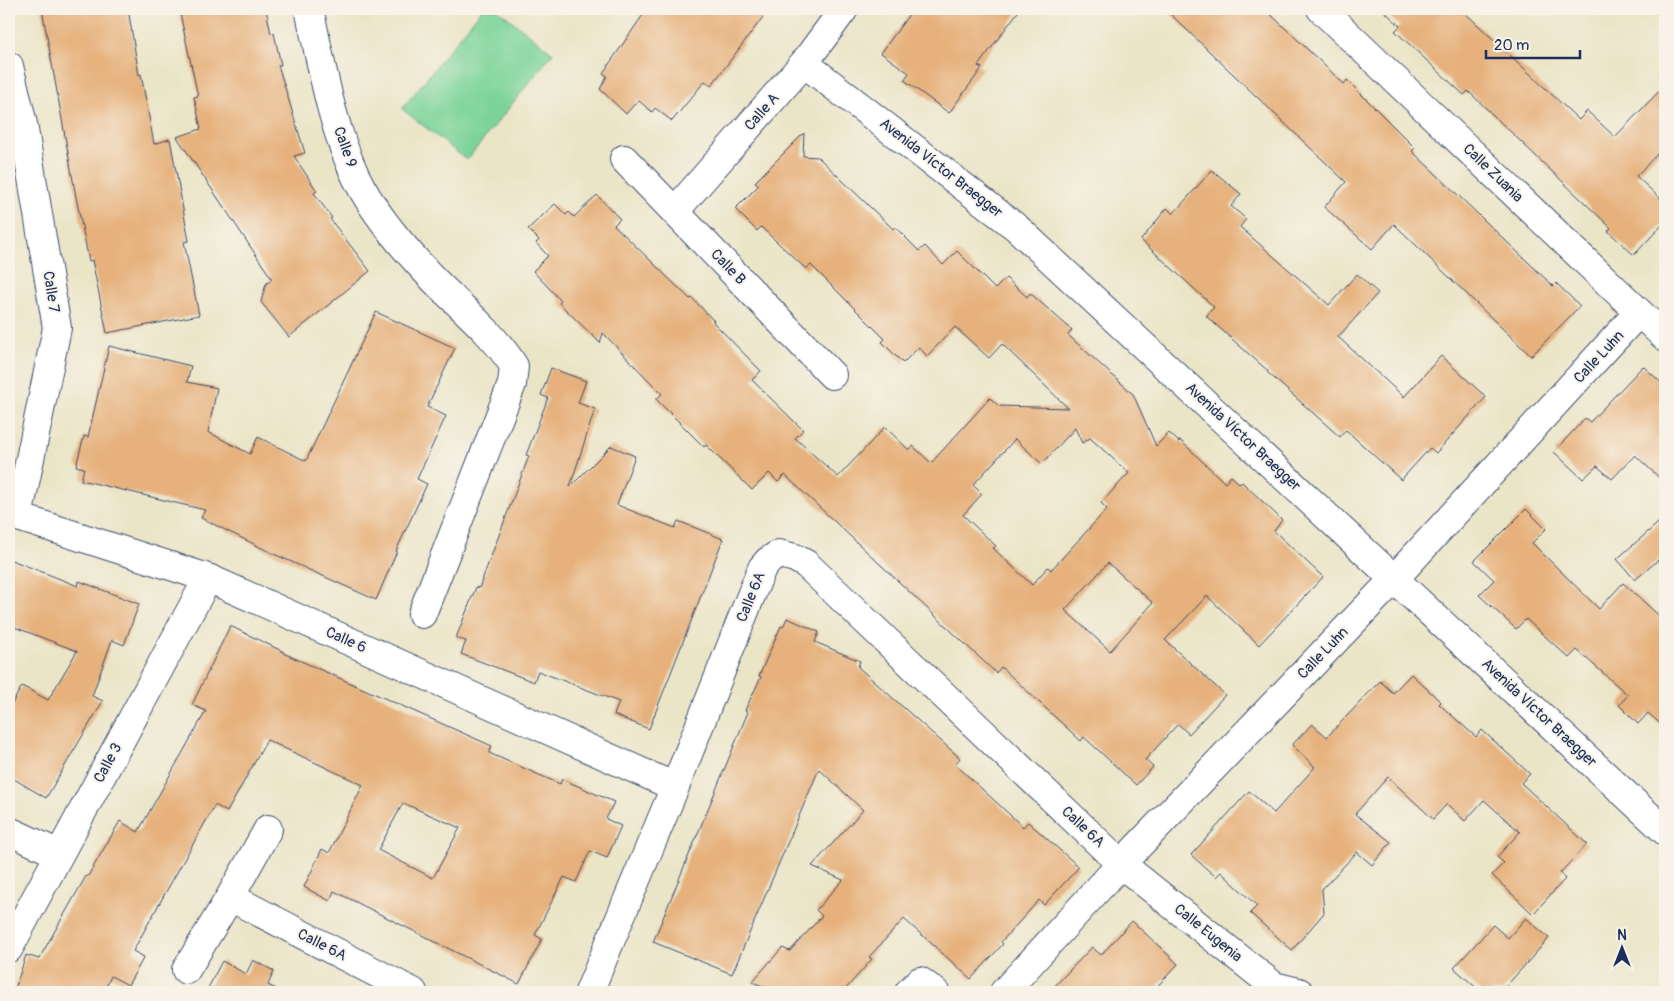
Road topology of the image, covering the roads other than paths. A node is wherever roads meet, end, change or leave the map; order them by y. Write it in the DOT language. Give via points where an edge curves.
graph roads {
  1 [pos="309,9"];
  2 [pos="844,9"];
  3 [pos="1321,9"];
  4 [pos="804,63"];
  5 [pos="9,66"];
  6 [pos="624,159"];
  7 [pos="675,212"];
  8 [pos="1640,312"];
  9 [pos="1665,337"];
  10 [pos="832,375"];
  11 [pos="13,517"];
  12 [pos="208,578"];
  13 [pos="1395,578"];
  14 [pos="422,614"];
  15 [pos="675,786"];
  16 [pos="268,829"];
  17 [pos="9,831"];
  18 [pos="1665,831"];
  19 [pos="59,854"];
  20 [pos="1121,864"];
  21 [pos="230,897"];
  22 [pos="9,948"];
  23 [pos="186,970"];
  24 [pos="413,992"];
  25 [pos="589,992"];
  26 [pos="909,992"];
  27 [pos="935,992"];
  28 [pos="1004,992"];
  29 [pos="1299,992"];
  1 -- 14 [label="street, Calle 9" via="339,134 356,177 379,216 421,267 493,337 514,366 512,384"];
  2 -- 4 [label="street, Calle A"];
  3 -- 8 [label="street, Calle Zuania"];
  4 -- 7 [label="street, Calle A"];
  4 -- 13 [label="street, Avenida Víctor Braegger" via="1018,228"];
  5 -- 11 [label="street, Calle 7" via="23,124 57,328"];
  6 -- 7 [label="street, Calle B"];
  7 -- 10 [label="street, Calle B"];
  8 -- 9 [label="street, Calle Zuania"];
  8 -- 13 [label="street, Calle Luhn"];
  11 -- 12 [label="street, Calle 6"];
  12 -- 15 [label="street, Calle 6"];
  12 -- 19 [label="street, Calle 3"];
  13 -- 18 [label="street, Avenida Víctor Braegger"];
  13 -- 20 [label="street, Calle Luhn"];
  15 -- 20 [label="street, Calle 6A" via="762,568 780,554 806,564"];
  15 -- 25 [label="street, Calle 6A"];
  16 -- 21 [label="street"];
  17 -- 19 [label="street"];
  19 -- 22 [label="street, Calle 3"];
  20 -- 28 [label="street, Calle Luhn"];
  20 -- 29 [label="street, Calle Eugenia" via="1274,986"];
  21 -- 23 [label="street"];
  21 -- 24 [label="street, Calle 6A"];
  26 -- 27 [label="street" via="920,981"];
}
